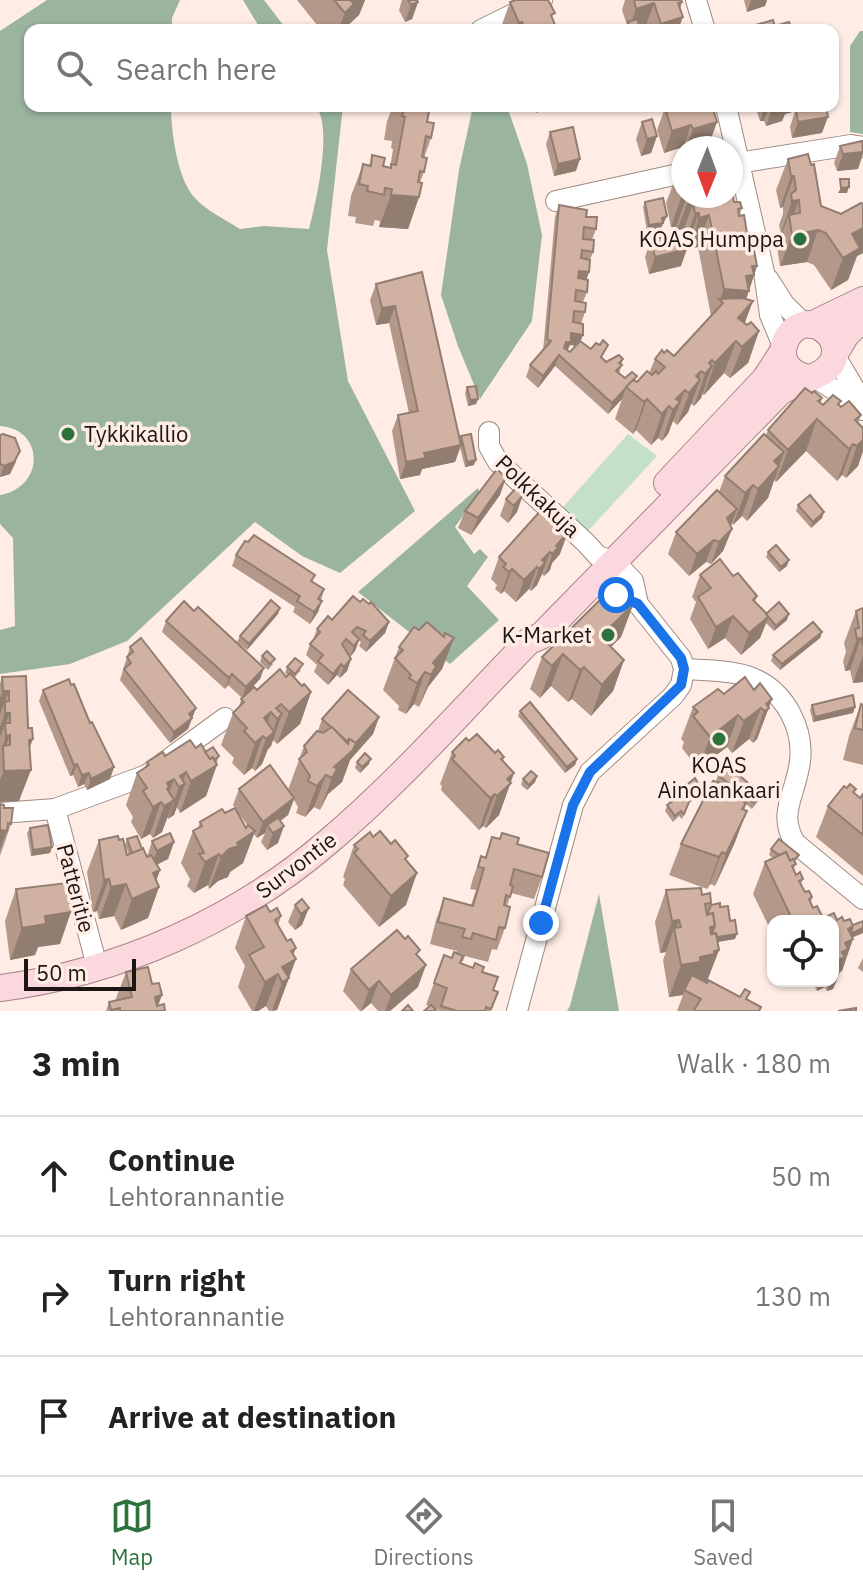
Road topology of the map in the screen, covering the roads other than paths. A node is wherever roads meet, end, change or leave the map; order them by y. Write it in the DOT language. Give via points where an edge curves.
graph roads {
  1 [pos="542,0"];
  2 [pos="696,0"];
  3 [pos="493,24"];
  4 [pos="703,24"];
  5 [pos="727,112"];
  6 [pos="731,136"];
  7 [pos="863,147"];
  8 [pos="743,162"];
  9 [pos="671,176"];
  10 [pos="743,190"];
  11 [pos="556,201"];
  12 [pos="764,272"];
  13 [pos="863,300"];
  14 [pos="863,318"];
  15 [pos="808,325"];
  16 [pos="783,350"];
  17 [pos="835,354"];
  18 [pos="811,378"];
  19 [pos="861,408"];
  20 [pos="489,432"];
  21 [pos="604,565"];
  22 [pos="684,669"];
  23 [pos="225,718"];
  24 [pos="55,809"];
  25 [pos="0,813"];
  26 [pos="863,899"];
  27 [pos="97,966"];
  28 [pos="0,988"];
  29 [pos="517,1011"];
  1 -- 3 [label="street"];
  2 -- 4 [label="street"];
  5 -- 6 [label="street"];
  7 -- 8 [label="street"];
  9 -- 11 [label="street"];
  10 -- 12 [label="street"];
  12 -- 15 [label="street" via="784,304"];
  12 -- 16 [label="street" via="770,315"];
  13 -- 15 [label="main road"];
  14 -- 17 [label="main road"];
  15 -- 16 [label="main road" via="793,330"];
  15 -- 17 [label="main road" via="819,326 831,337"];
  16 -- 18 [label="main road" via="794,373"];
  16 -- 21 [label="main road, Survontie" via="765,379"];
  17 -- 18 [label="main road" via="828,370"];
  17 -- 19 [label="street"];
  18 -- 19 [label="street"];
  18 -- 21 [label="main road, Survontie" via="780,392"];
  20 -- 21 [label="street, Polkkakuja" via="489,446 498,462"];
  21 -- 22 [label="street, Polkkakuja" via="616,595 638,604"];
  21 -- 27 [label="main road, Survontie" via="535,624 529,641 398,777 299,865 212,920"];
  22 -- 26 [label="street" via="746,676 767,686 788,707 801,737 785,820 789,832 795,843"];
  22 -- 29 [label="street" via="673,696 590,772 573,805"];
  23 -- 24 [label="street" via="147,775"];
  24 -- 25 [label="street"];
  24 -- 27 [label="street, Patteritie"];
  27 -- 28 [label="main road, Survontie"];
}
